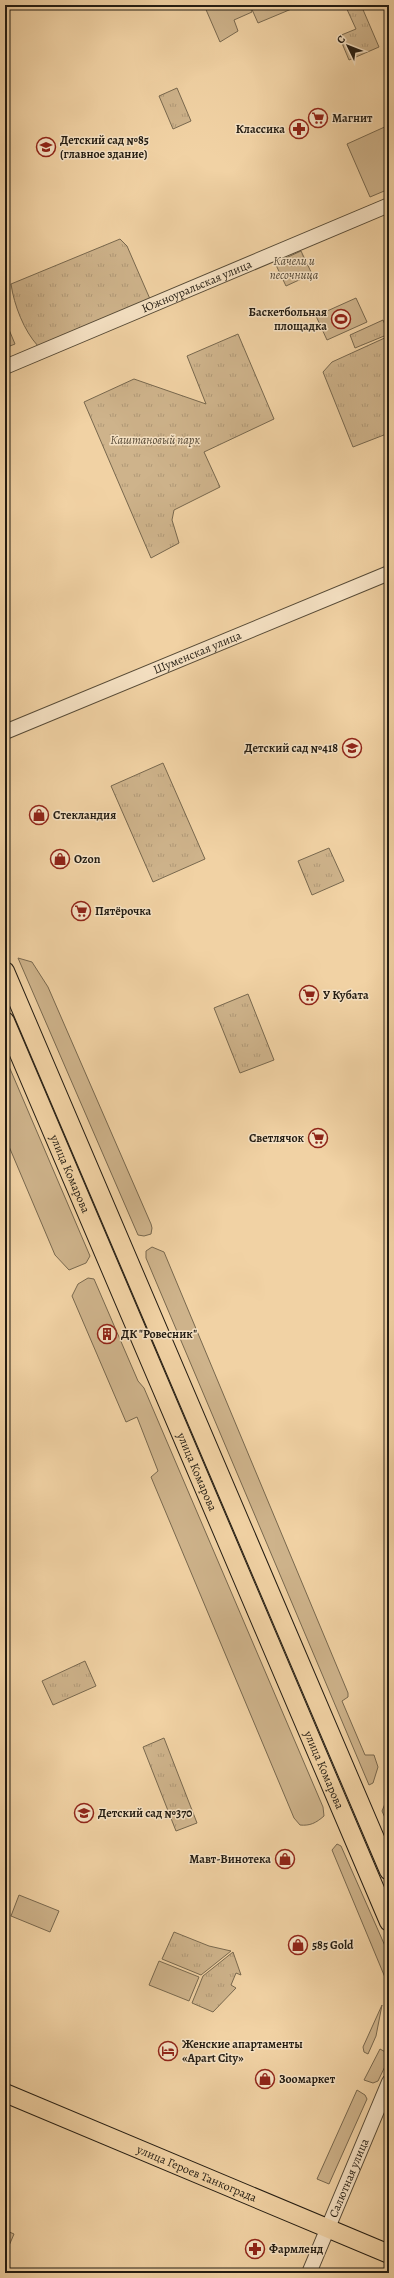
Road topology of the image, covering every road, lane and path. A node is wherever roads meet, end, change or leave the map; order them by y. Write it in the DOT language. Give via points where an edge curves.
graph roads {
  1 [pos="389,205"];
  2 [pos="5,367"];
  3 [pos="389,573"];
  4 [pos="5,732"];
  5 [pos="5,970"];
  6 [pos="5,1021"];
  7 [pos="125,1254"];
  8 [pos="106,1261"];
  9 [pos="389,1871"];
  10 [pos="389,1922"];
  11 [pos="389,2082"];
  12 [pos="5,2093"];
  13 [pos="328,2228"];
  14 [pos="389,2254"];
  15 [pos="309,2273"];
  1 -- 2 [label="street, Южноуральская улица"];
  3 -- 4 [label="street, Шуменская улица"];
  5 -- 7 [label="main road, улица Комарова"];
  6 -- 8 [label="main road, улица Комарова"];
  7 -- 8 [label="main road"];
  7 -- 9 [label="main road, улица Комарова"];
  8 -- 10 [label="main road, улица Комарова"];
  11 -- 13 [label="street, Салютная улица"];
  12 -- 13 [label="main road, улица Героев Танкограда"];
  13 -- 14 [label="main road, улица Героев Танкограда"];
  13 -- 15 [label="street, Салютная улица"];
}
